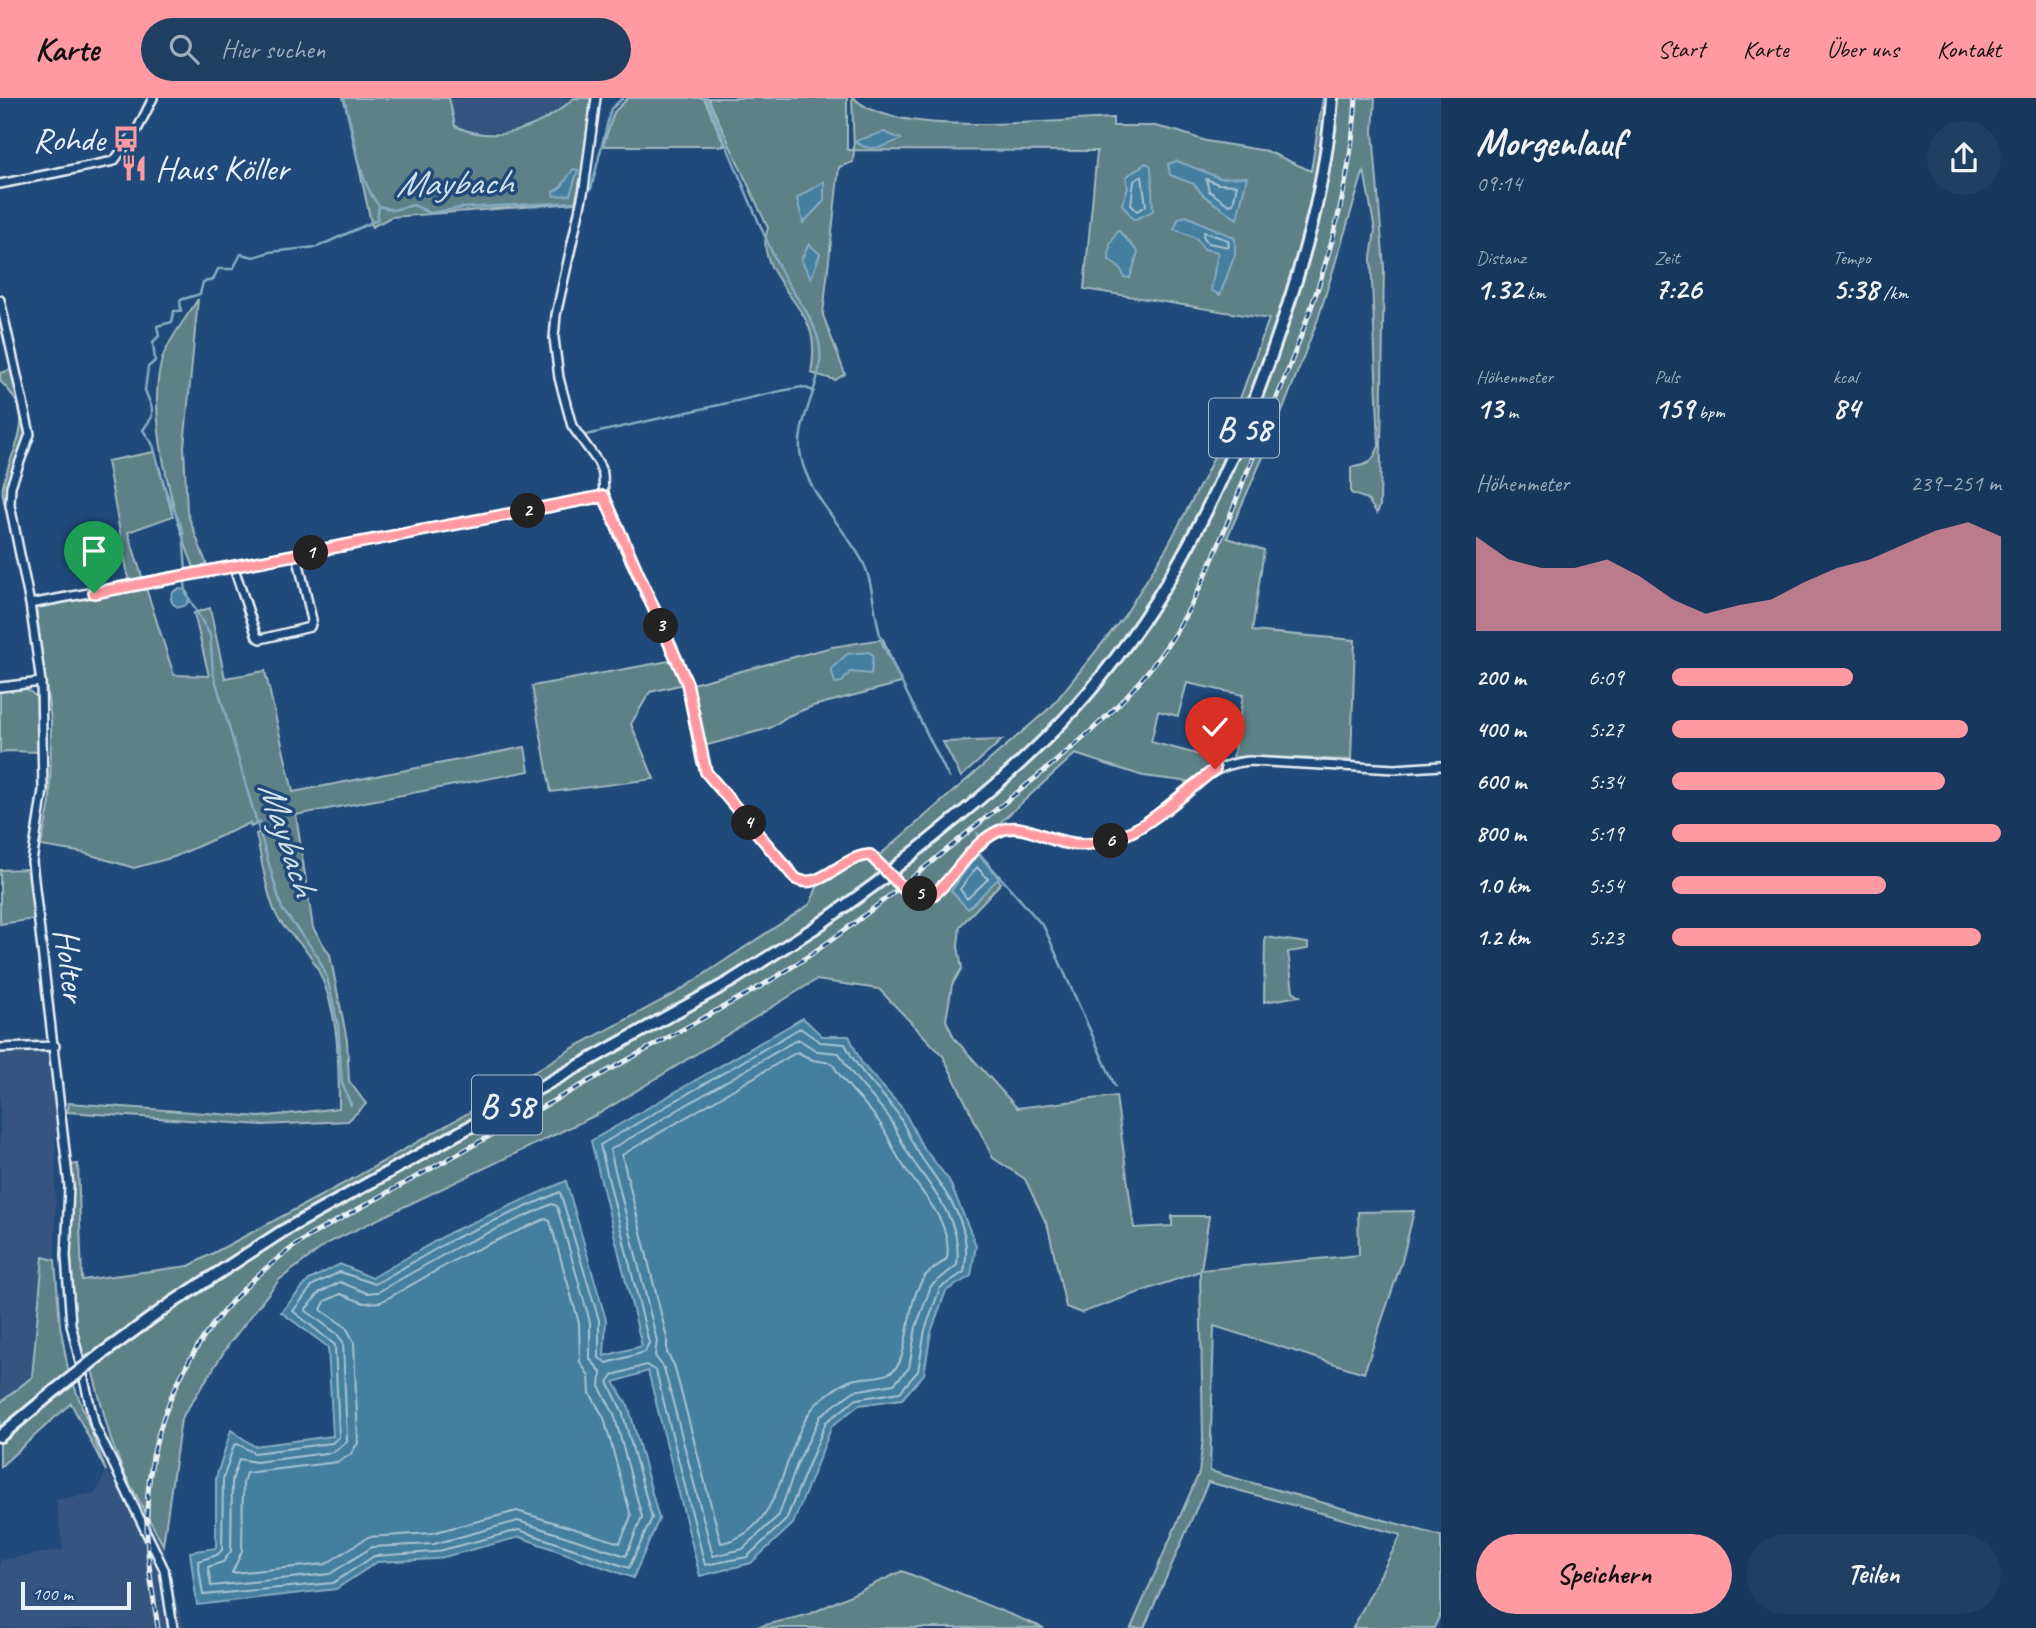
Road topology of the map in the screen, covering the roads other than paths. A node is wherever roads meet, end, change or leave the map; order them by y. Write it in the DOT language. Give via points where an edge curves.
graph roads {
  1 [pos="153,98"];
  2 [pos="596,98"];
  3 [pos="1332,98"];
  4 [pos="0,184"];
  5 [pos="0,300"];
  6 [pos="604,496"];
  7 [pos="298,555"];
  8 [pos="234,568"];
  9 [pos="30,604"];
  10 [pos="41,681"];
  11 [pos="0,687"];
  12 [pos="1441,766"];
  13 [pos="55,1046"];
  14 [pos="0,1048"];
  15 [pos="0,1436"];
  16 [pos="173,1628"];
  1 -- 4 [label="street" via="114,161"];
  2 -- 6 [label="street" via="554,338 564,405 572,426 598,462"];
  3 -- 15 [label="main road, B 58, bridge" via="1313,224 1284,320 1232,456 1185,554 1136,632 1065,719 1001,781 877,883 795,942 283,1231 172,1303"];
  5 -- 9 [label="street, Holter" via="29,419 29,445 9,496"];
  6 -- 7 [label="street"];
  6 -- 12 [label="street" via="687,683 706,772 804,883 819,880 853,857 870,855 905,890 933,895 976,848 1003,830 1020,828 1074,844 1120,839 1215,769 1238,762 1408,770"];
  7 -- 8 [label="street"];
  7 -- 8 [label="street" via="310,627 261,639"];
  8 -- 9 [label="street"];
  9 -- 10 [label="street, Holter"];
  10 -- 11 [label="street"];
  10 -- 13 [label="street, Holter" via="43,790 32,862"];
  13 -- 14 [label="street"];
  13 -- 16 [label="street, Holter" via="69,1186 67,1290 76,1355 95,1426 159,1552"];
}
